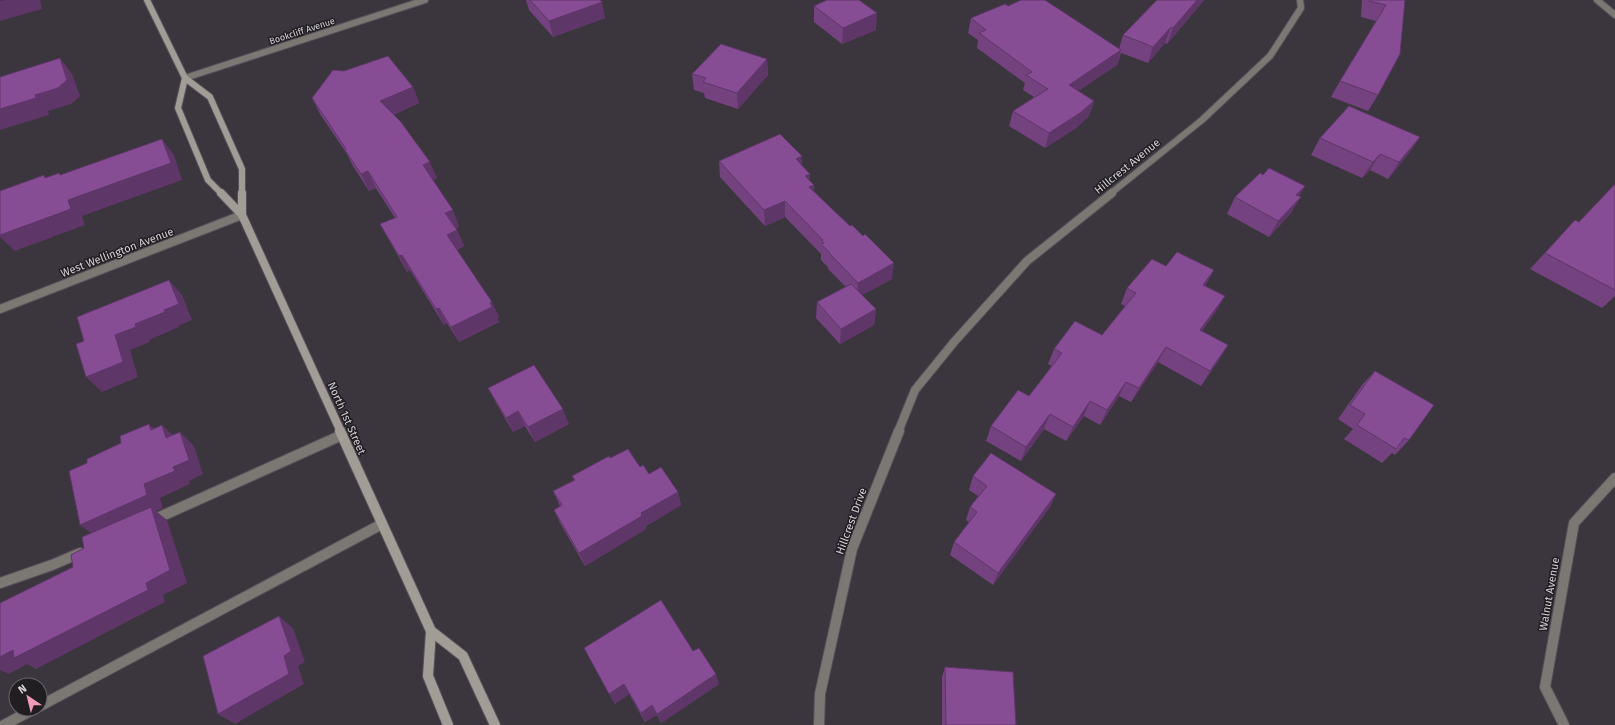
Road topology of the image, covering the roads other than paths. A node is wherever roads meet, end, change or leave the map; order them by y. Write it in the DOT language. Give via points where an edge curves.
graph roads {
  1 [pos="147,0"];
  2 [pos="425,0"];
  3 [pos="1300,0"];
  4 [pos="1597,0"];
  5 [pos="1615,15"];
  6 [pos="185,78"];
  7 [pos="242,216"];
  8 [pos="0,309"];
  9 [pos="954,342"];
  10 [pos="342,435"];
  11 [pos="1615,478"];
  12 [pos="146,523"];
  13 [pos="382,524"];
  14 [pos="88,549"];
  15 [pos="0,583"];
  16 [pos="431,631"];
  17 [pos="48,702"];
  18 [pos="19,717"];
  19 [pos="4,725"];
  20 [pos="448,725"];
  21 [pos="495,725"];
  22 [pos="819,725"];
  23 [pos="1564,725"];
  1 -- 6 [label="main road, North 1st Street"];
  2 -- 6 [label="street, Bookcliff Avenue"];
  3 -- 9 [label="street, Hillcrest Avenue" via="1301,8 1270,56 1202,120 1027,261"];
  4 -- 5 [label="street"];
  6 -- 7 [label="main road, North 1st Street" via="210,97 242,169"];
  6 -- 7 [label="main road, North 1st Street" via="178,108 208,180"];
  7 -- 8 [label="street, West Wellington Avenue"];
  7 -- 10 [label="main road, North 1st Street"];
  9 -- 22 [label="street, Hillcrest Drive" via="915,390 852,549 820,694"];
  10 -- 12 [label="street"];
  10 -- 13 [label="main road, North 1st Street"];
  11 -- 23 [label="street, Walnut Avenue" via="1574,523 1545,687"];
  13 -- 16 [label="main road, North 1st Street"];
  13 -- 17 [label="street"];
  14 -- 15 [label="street"];
  16 -- 20 [label="main road, North 1st Street" via="428,676"];
  16 -- 21 [label="main road, North 1st Street" via="463,656"];
  18 -- 19 [label="street"];
}
